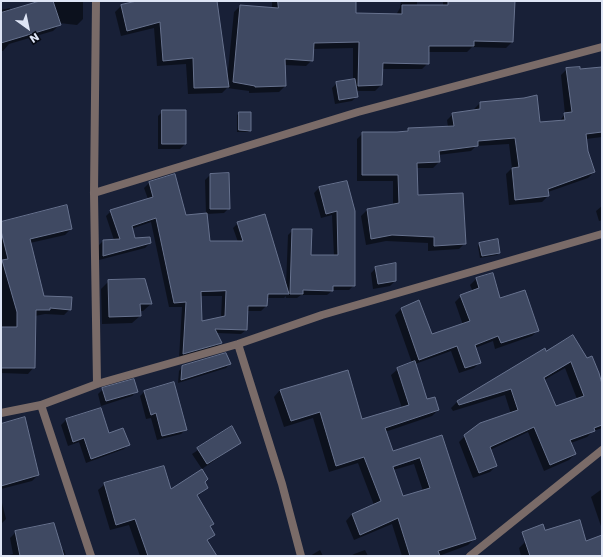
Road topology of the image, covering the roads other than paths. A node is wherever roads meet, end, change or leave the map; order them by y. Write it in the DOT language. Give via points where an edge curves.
graph roads {
  1 [pos="96,1"];
  2 [pos="602,47"];
  3 [pos="94,193"];
  4 [pos="602,234"];
  5 [pos="238,344"];
  6 [pos="97,384"];
  7 [pos="41,405"];
  8 [pos="1,413"];
  9 [pos="602,450"];
  10 [pos="91,556"];
  11 [pos="301,556"];
  12 [pos="470,556"];
  1 -- 3 [label="street"];
  2 -- 3 [label="street" via="358,112"];
  3 -- 6 [label="street"];
  4 -- 5 [label="street" via="322,316"];
  5 -- 6 [label="street"];
  5 -- 11 [label="street" via="282,484"];
  6 -- 7 [label="street"];
  7 -- 8 [label="street"];
  7 -- 10 [label="street"];
  9 -- 12 [label="street"];
}
